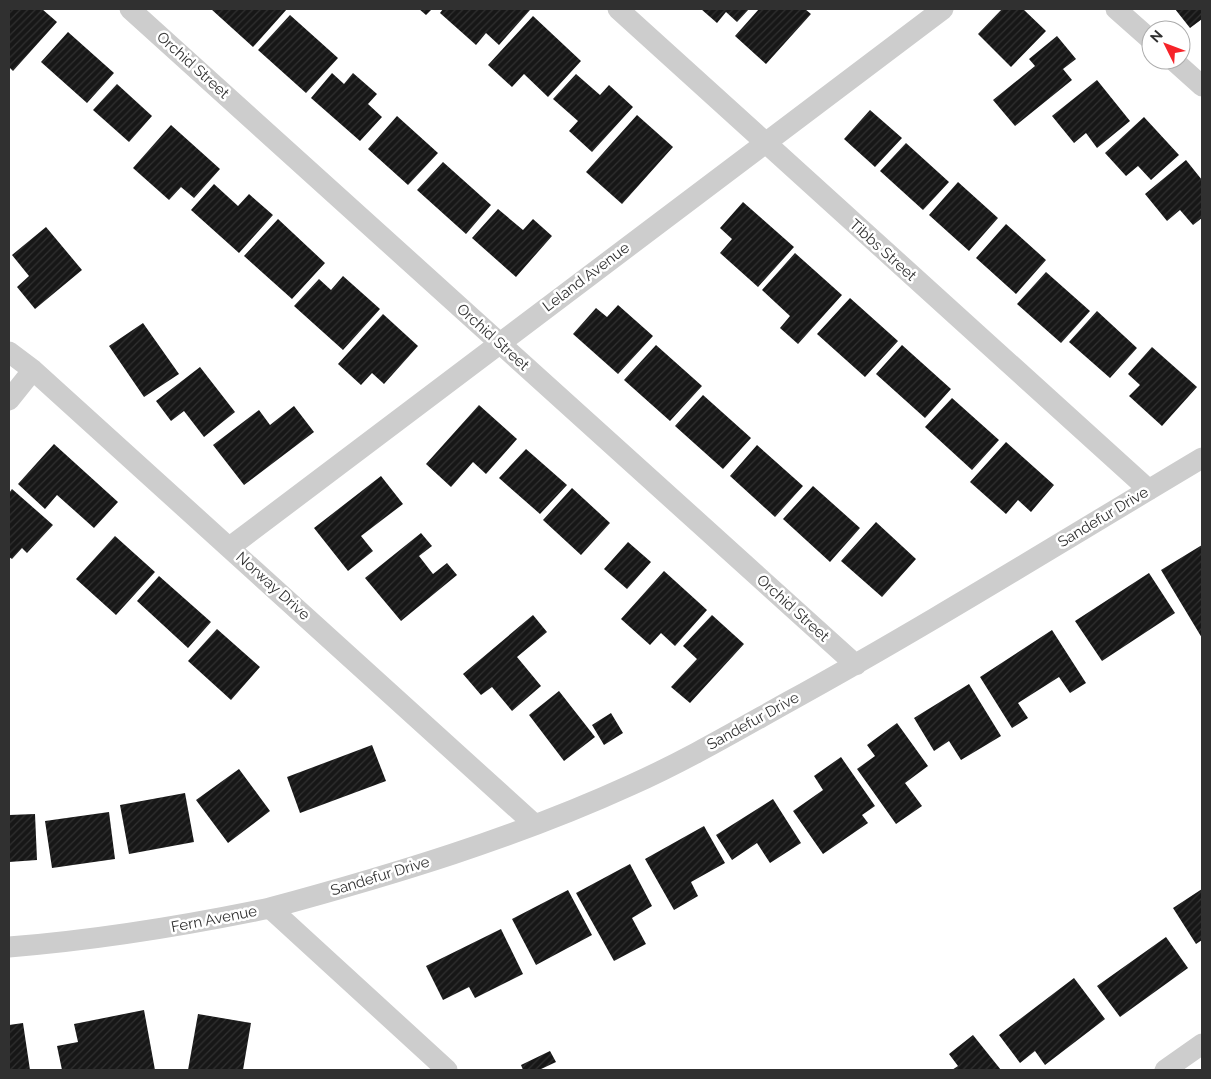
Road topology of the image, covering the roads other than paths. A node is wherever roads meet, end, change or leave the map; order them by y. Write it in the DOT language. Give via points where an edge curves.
graph roads {
  1 [pos="130,9"];
  2 [pos="618,9"];
  3 [pos="943,9"];
  4 [pos="1116,9"];
  5 [pos="1141,31"];
  6 [pos="1184,70"];
  7 [pos="1202,86"];
  8 [pos="764,143"];
  9 [pos="499,342"];
  10 [pos="9,352"];
  11 [pos="33,370"];
  12 [pos="9,400"];
  13 [pos="1202,458"];
  14 [pos="1149,490"];
  15 [pos="230,546"];
  16 [pos="856,665"];
  17 [pos="534,824"];
  18 [pos="270,908"];
  19 [pos="9,947"];
  20 [pos="1202,1044"];
  21 [pos="447,1070"];
  22 [pos="1166,1070"];
  1 -- 9 [label="street, Orchid Street"];
  2 -- 8 [label="street, Tibbs Street"];
  3 -- 8 [label="street, Leland Avenue"];
  4 -- 5 [label="street"];
  6 -- 7 [label="street"];
  8 -- 9 [label="street, Leland Avenue"];
  8 -- 14 [label="street, Tibbs Street"];
  9 -- 15 [label="street, Leland Avenue"];
  9 -- 16 [label="street, Orchid Street"];
  10 -- 11 [label="street, Norway Drive"];
  11 -- 12 [label="street"];
  11 -- 15 [label="street, Norway Drive"];
  13 -- 14 [label="street, Sandefur Drive"];
  14 -- 16 [label="street, Sandefur Drive"];
  15 -- 17 [label="street, Norway Drive"];
  16 -- 17 [label="street, Sandefur Drive" via="677,764"];
  17 -- 18 [label="street, Sandefur Drive" via="369,882"];
  18 -- 19 [label="street, Fern Avenue" via="180,926"];
  18 -- 21 [label="street, Fern Avenue"];
  20 -- 22 [label="street"];
}
